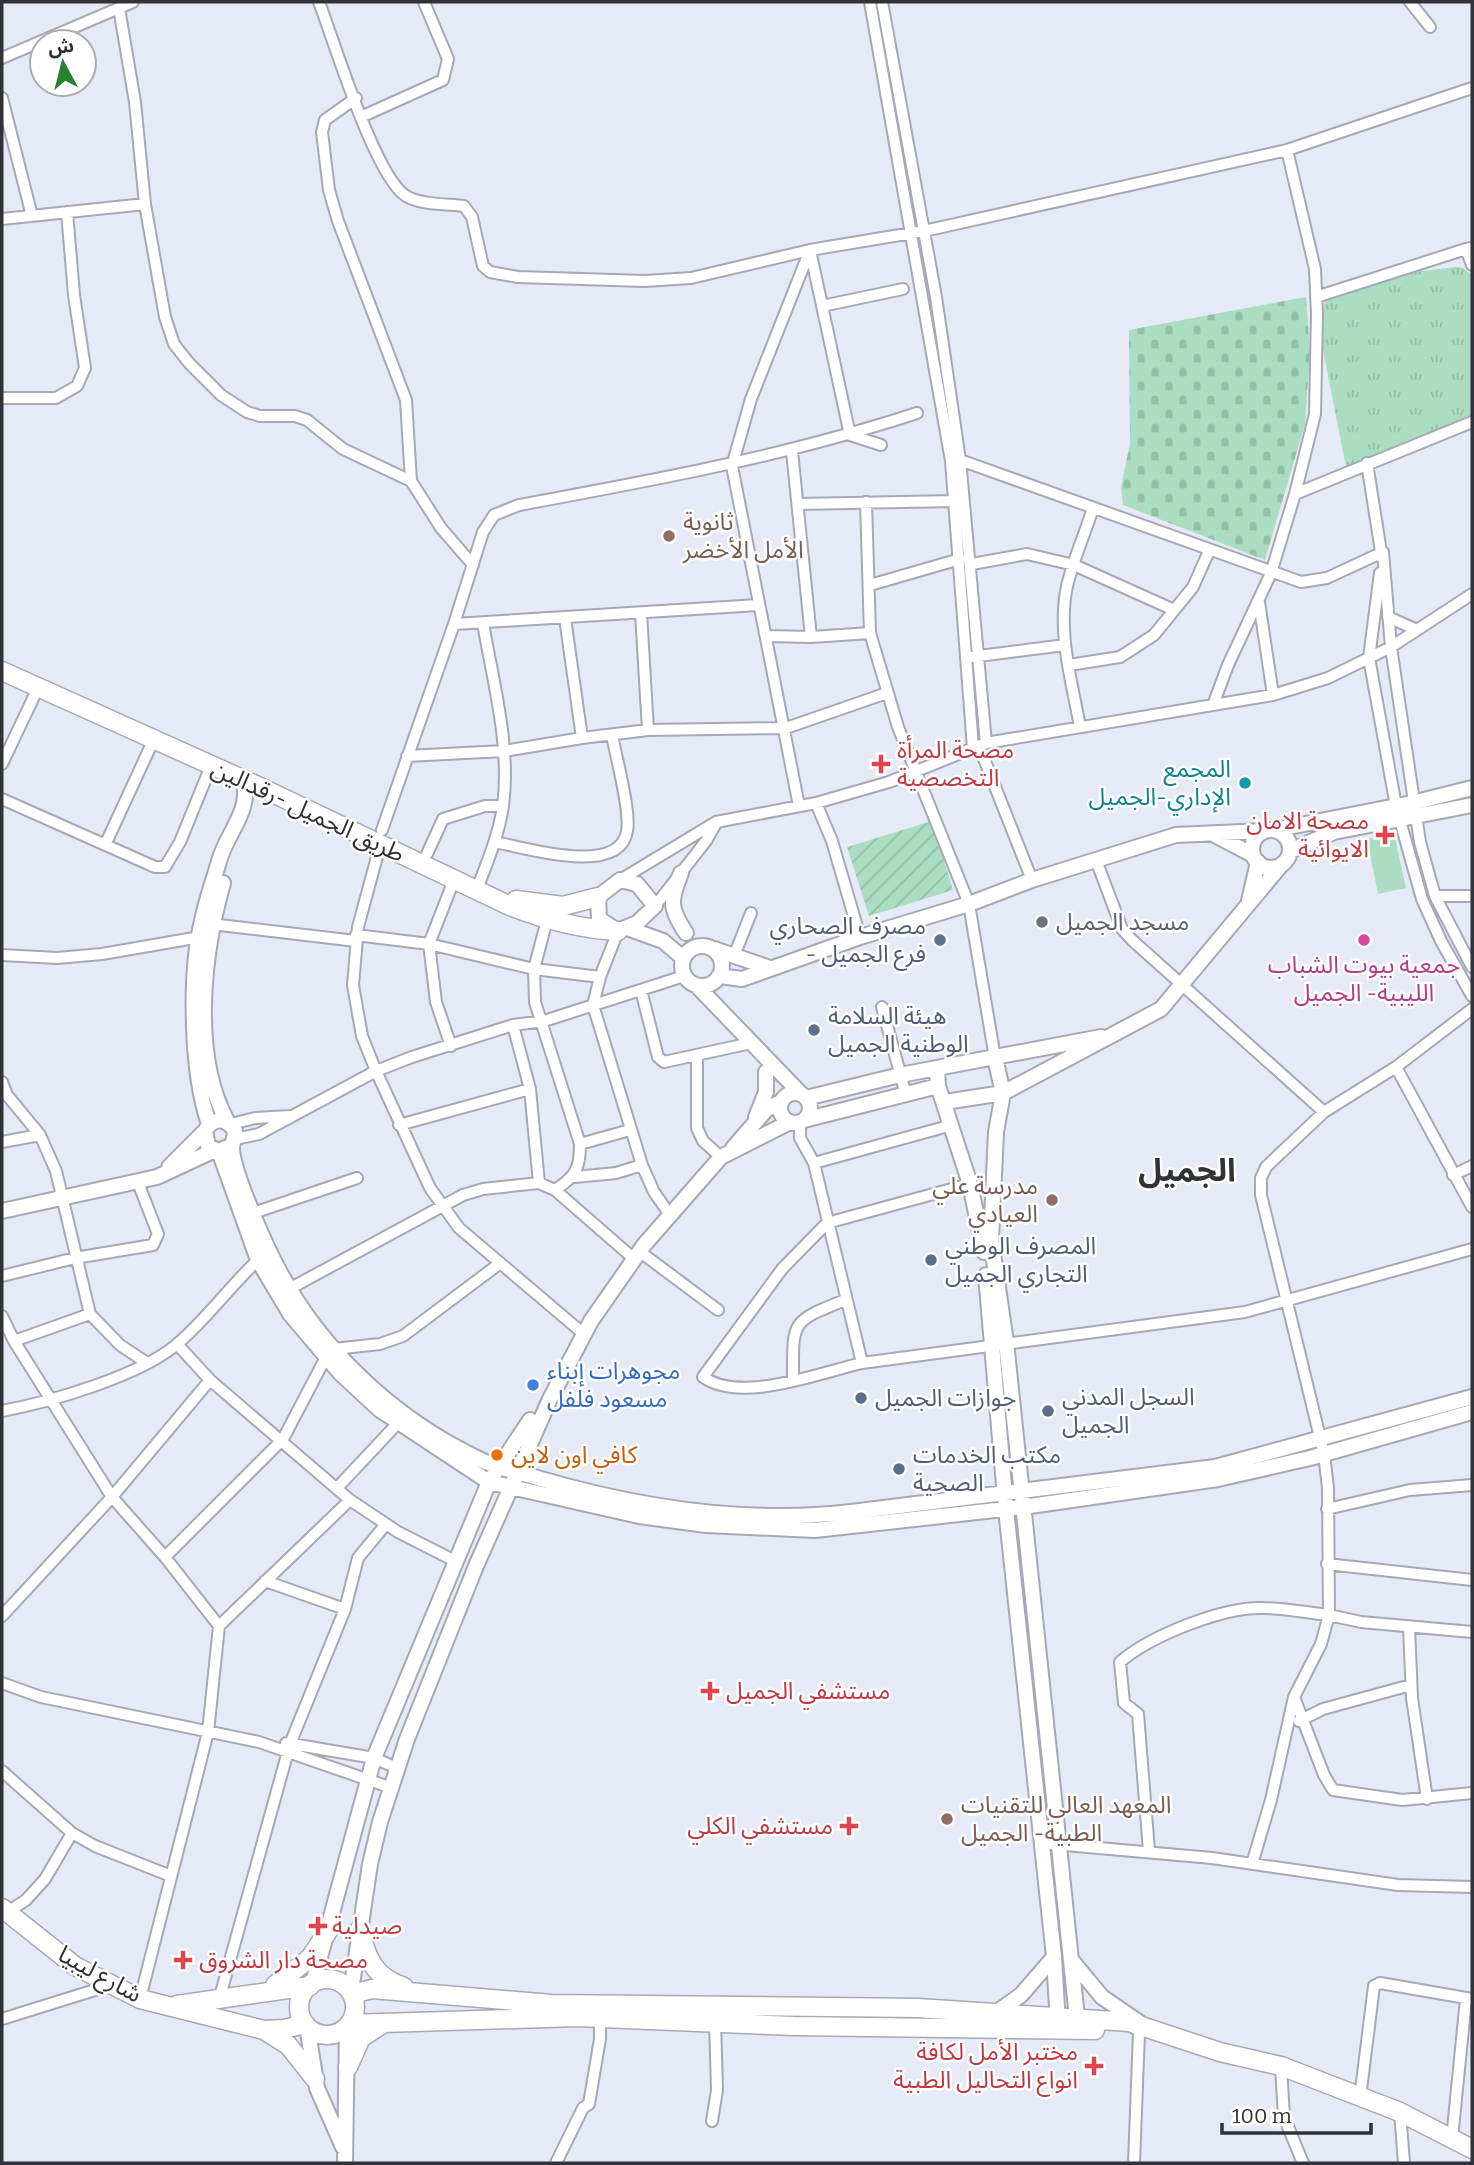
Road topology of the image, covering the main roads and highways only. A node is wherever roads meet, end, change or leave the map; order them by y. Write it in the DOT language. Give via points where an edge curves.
graph roads {
  1 [pos="2,659"];
  2 [pos="2,671"];
  3 [pos="260,782"];
  4 [pos="381,836"];
  5 [pos="598,897"];
  6 [pos="623,930"];
  7 [pos="3,1912"];
  8 [pos="360,1929"];
  9 [pos="328,1931"];
  10 [pos="312,1984"];
  11 [pos="257,1993"];
  12 [pos="351,1993"];
  13 [pos="428,1993"];
  14 [pos="170,2006"];
  15 [pos="715,2015"];
  16 [pos="389,2023"];
  17 [pos="1058,2023"];
  18 [pos="306,2025"];
  19 [pos="349,2026"];
  20 [pos="264,2030"];
  21 [pos="348,2067"];
  22 [pos="315,2079"];
  23 [pos="1472,2149"];
  1 -- 3 [label="main road, طريق الجميل -رقدالين"];
  2 -- 3 [label="main road, طريق الجميل -رقدالين" via="211,766"];
  3 -- 4 [label="main road, طريق الجميل -رقدالين"];
  4 -- 5 [label="main road, طريق الجميل -رقدالين" via="427,854 511,899 573,905"];
  4 -- 6 [label="main road, طريق الجميل -رقدالين" via="454,880 547,920"];
  7 -- 14 [label="main road, شارع ليبيا" via="75,1966 140,1999"];
  8 -- 13 [label="main road" via="368,1960 380,1976"];
  9 -- 11 [label="main road" via="299,1969"];
  10 -- 11 [label="main road"];
  10 -- 12 [label="main road" via="336,1981"];
  10 -- 18 [label="main road" via="299,2007"];
  11 -- 14 [label="main road"];
  12 -- 13 [label="main road" via="365,1989"];
  12 -- 19 [label="main road" via="356,2009"];
  13 -- 15 [label="main road"];
  14 -- 20 [label="main road, شارع ليبيا"];
  15 -- 16 [label="main road"];
  15 -- 17 [label="main road"];
  15 -- 17 [label="main road" via="856,2006 997,2012"];
  16 -- 19 [label="main road"];
  16 -- 21 [label="main road" via="361,2038"];
  17 -- 23 [label="main road" via="1138,2027 1281,2066 1400,2112"];
  18 -- 19 [label="main road" via="317,2034 330,2035"];
  18 -- 20 [label="main road"];
  20 -- 22 [label="main road" via="288,2045"];
}
